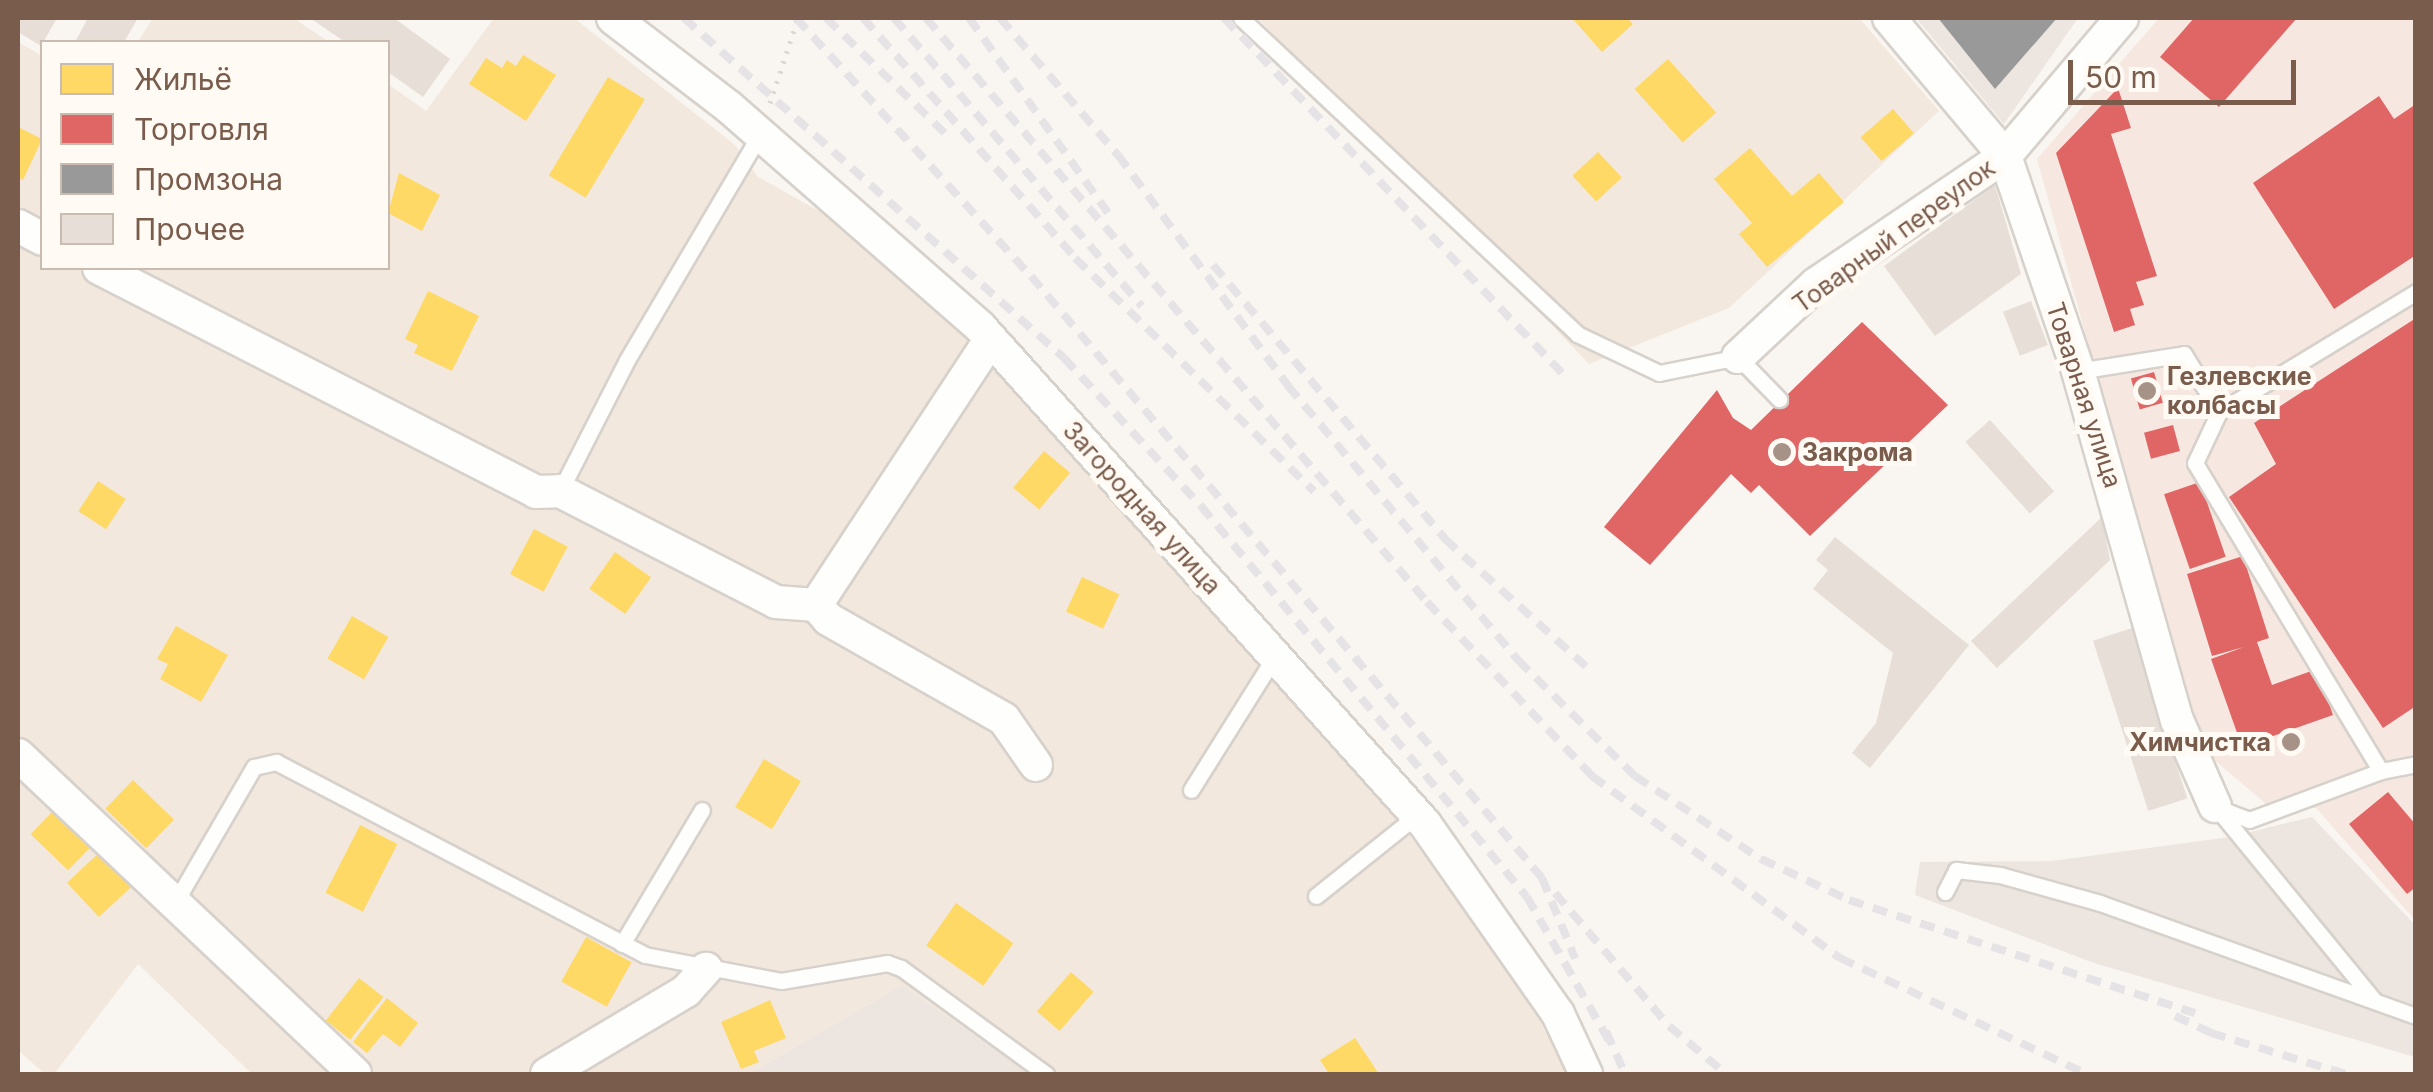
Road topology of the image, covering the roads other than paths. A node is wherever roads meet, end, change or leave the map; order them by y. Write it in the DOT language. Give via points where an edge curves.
graph roads {
  1 [pos="612,18"];
  2 [pos="1240,18"];
  3 [pos="1889,18"];
  4 [pos="2122,18"];
  5 [pos="760,134"];
  6 [pos="2005,156"];
  7 [pos="18,226"];
  8 [pos="40,238"];
  9 [pos="103,270"];
  10 [pos="2416,292"];
  11 [pos="991,339"];
  12 [pos="1738,357"];
  13 [pos="2078,371"];
  14 [pos="1780,400"];
  15 [pos="2219,412"];
  16 [pos="560,491"];
  17 [pos="816,605"];
  18 [pos="1275,656"];
  19 [pos="18,755"];
  20 [pos="2416,764"];
  21 [pos="1036,766"];
  22 [pos="2381,771"];
  23 [pos="1191,790"];
  24 [pos="2215,806"];
  25 [pos="702,810"];
  26 [pos="1417,815"];
  27 [pos="1945,892"];
  28 [pos="1316,896"];
  29 [pos="173,906"];
  30 [pos="622,944"];
  31 [pos="706,969"];
  32 [pos="2374,1001"];
  33 [pos="2416,1016"];
  34 [pos="356,1074"];
  35 [pos="548,1074"];
  36 [pos="1046,1074"];
  37 [pos="1586,1074"];
  1 -- 5 [label="street, Загородная улица"];
  2 -- 12 [label="lane" via="1577,334 1658,373"];
  3 -- 6 [label="street, Товарная улица"];
  4 -- 6 [label="street, Товарный переулок"];
  5 -- 11 [label="street, Загородная улица"];
  5 -- 16 [label="lane" via="627,360"];
  6 -- 12 [label="street, Товарный переулок" via="1816,284"];
  6 -- 13 [label="street, Товарная улица"];
  7 -- 8 [label="street"];
  9 -- 16 [label="street" via="536,492"];
  10 -- 15 [label="lane"];
  11 -- 17 [label="street"];
  11 -- 18 [label="street, Загородная улица"];
  12 -- 14 [label="lane"];
  13 -- 15 [label="lane" via="2184,354"];
  13 -- 24 [label="street, Товарная улица" via="2176,720"];
  15 -- 22 [label="lane" via="2195,463"];
  16 -- 17 [label="street" via="776,602"];
  17 -- 21 [label="street" via="828,619 1004,719"];
  18 -- 23 [label="lane"];
  18 -- 26 [label="street, Загородная улица"];
  19 -- 29 [label="street"];
  20 -- 22 [label="lane"];
  22 -- 24 [label="lane" via="2249,820"];
  24 -- 32 [label="lane"];
  25 -- 30 [label="lane"];
  26 -- 28 [label="lane"];
  26 -- 37 [label="street, Загородная улица" via="1558,1014"];
  27 -- 32 [label="lane" via="1956,870 2000,875"];
  29 -- 30 [label="lane" via="254,767 276,762"];
  29 -- 34 [label="street"];
  30 -- 31 [label="lane"];
  31 -- 35 [label="street" via="686,991"];
  31 -- 36 [label="lane" via="781,980 887,963"];
  32 -- 33 [label="lane"];
}
